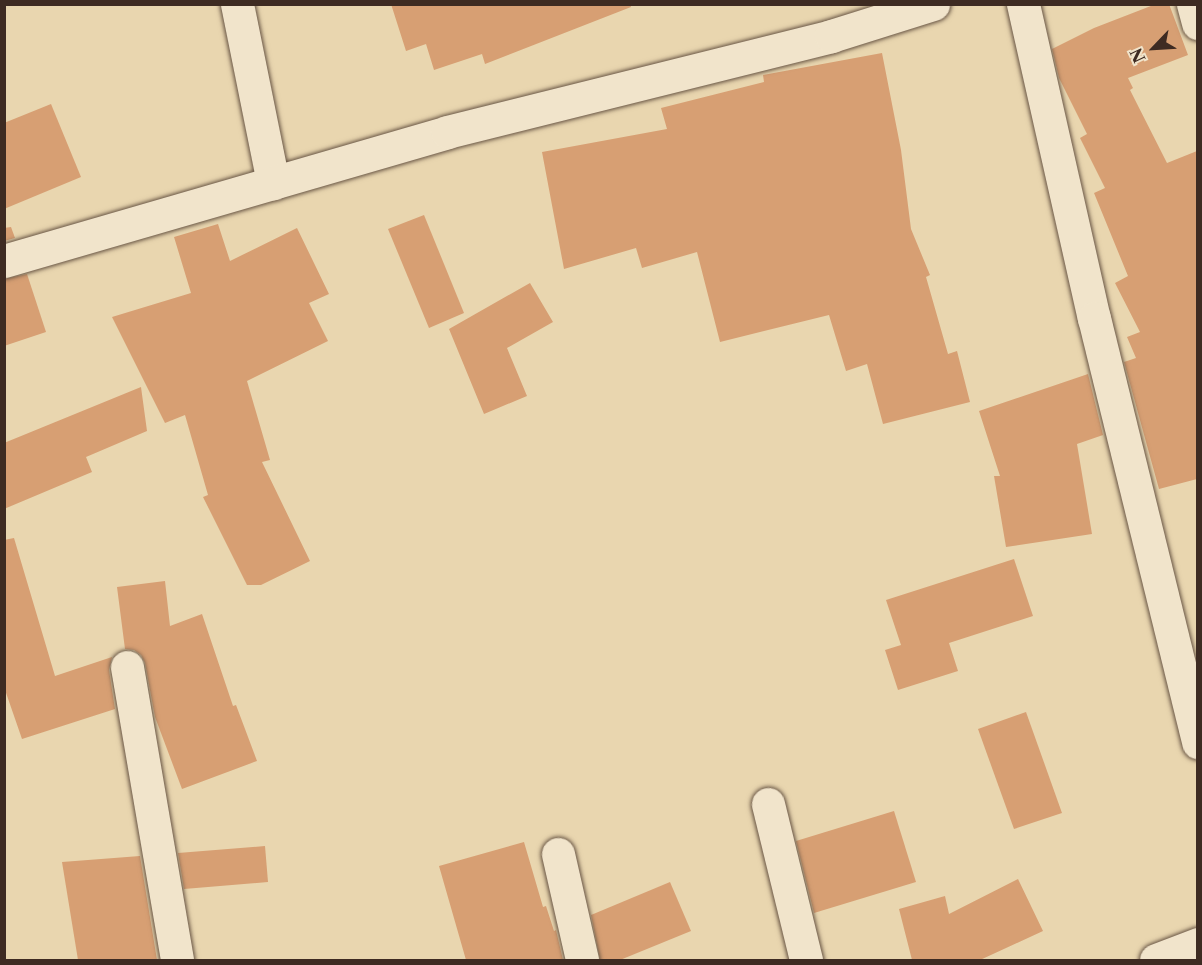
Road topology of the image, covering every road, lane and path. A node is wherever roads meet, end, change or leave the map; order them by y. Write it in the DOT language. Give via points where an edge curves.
graph roads {
  1 [pos="237,4"];
  2 [pos="933,4"];
  3 [pos="1023,4"];
  4 [pos="1193,4"];
  5 [pos="1197,23"];
  6 [pos="273,183"];
  7 [pos="4,261"];
  8 [pos="127,667"];
  9 [pos="1197,742"];
  10 [pos="768,804"];
  11 [pos="558,854"];
  12 [pos="1197,944"];
  13 [pos="177,960"];
  14 [pos="582,960"];
  15 [pos="806,960"];
  16 [pos="1156,960"];
  1 -- 6 [label="street"];
  2 -- 6 [label="street" via="831,36 447,132"];
  3 -- 9 [label="street"];
  4 -- 5 [label="street"];
  6 -- 7 [label="street"];
  8 -- 13 [label="street"];
  10 -- 15 [label="street"];
  11 -- 14 [label="street"];
  12 -- 16 [label="street"];
}
